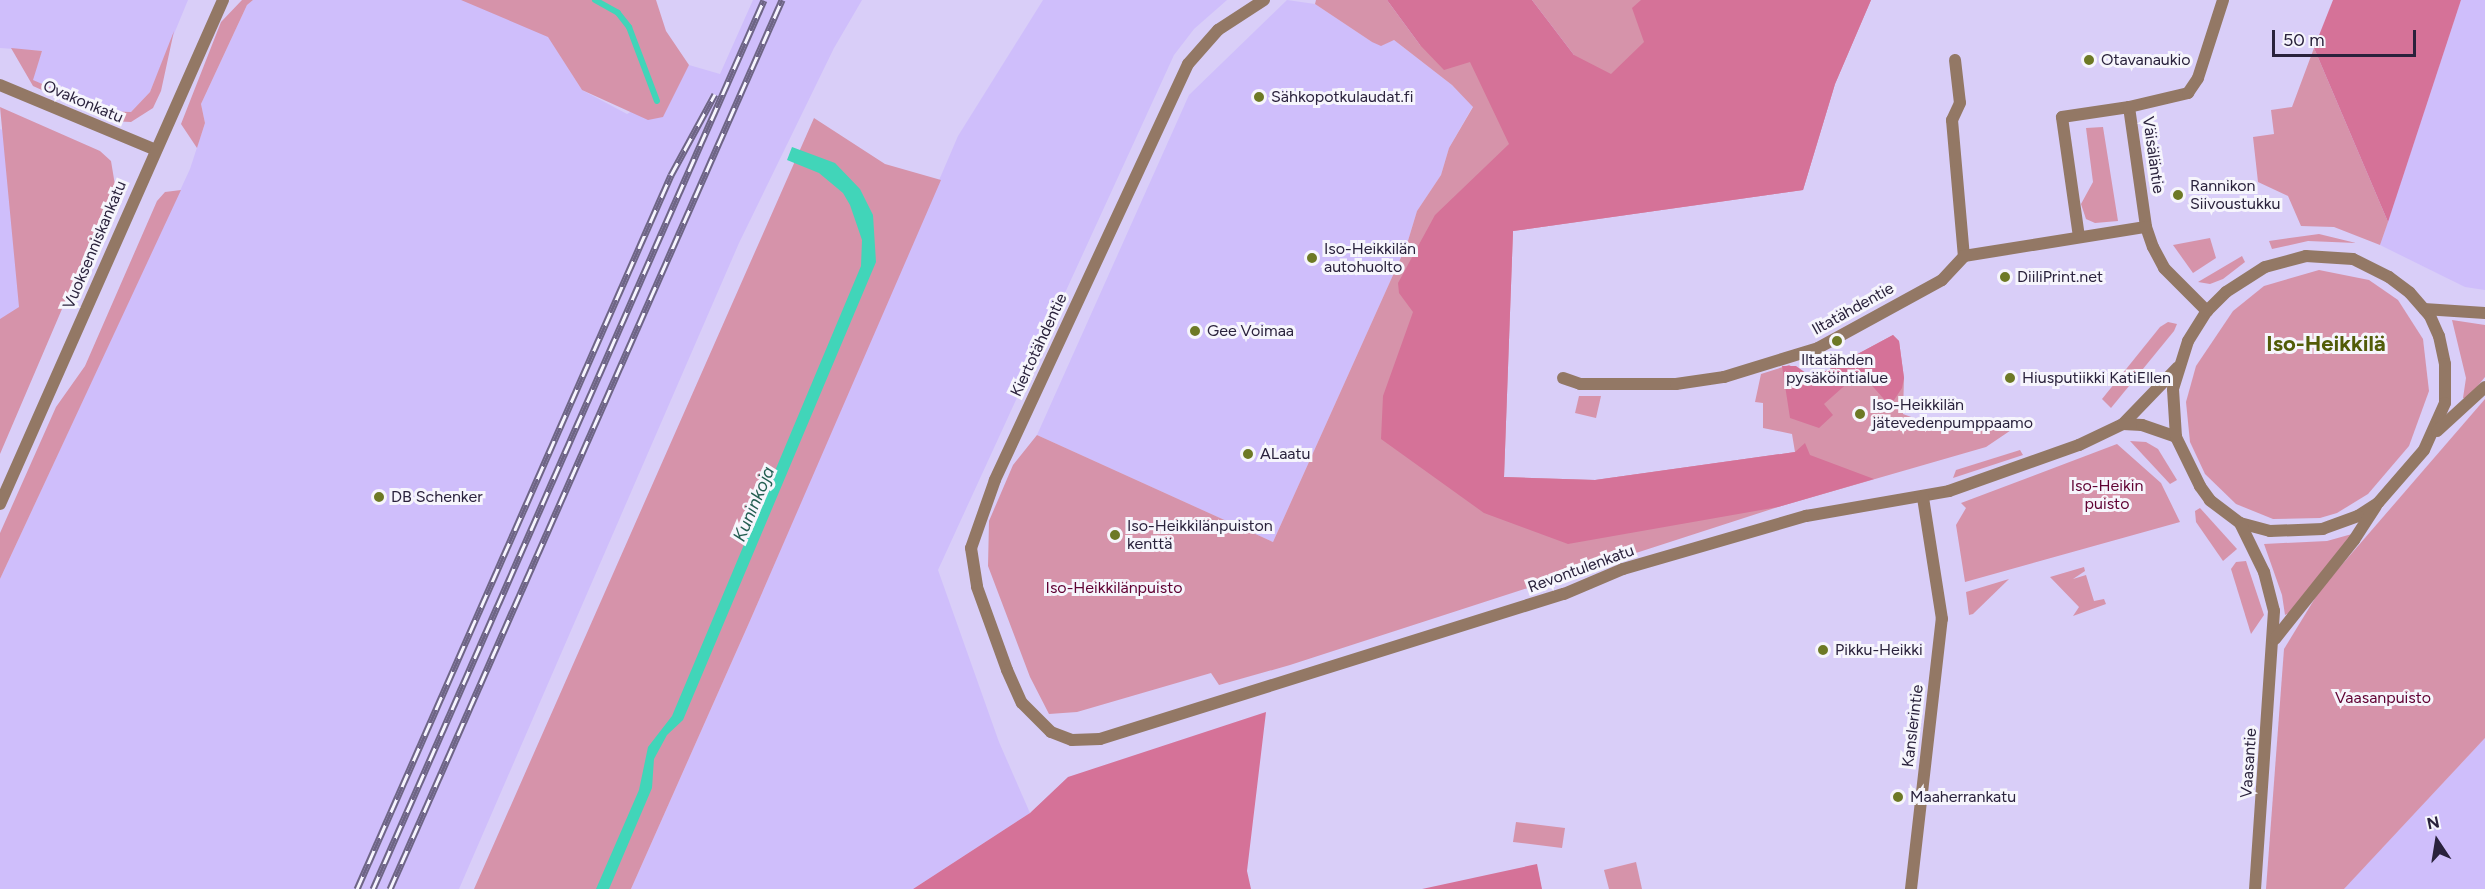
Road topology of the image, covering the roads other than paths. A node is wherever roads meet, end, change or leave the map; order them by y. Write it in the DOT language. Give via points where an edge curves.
graph roads {
  1 [pos="223,0"];
  2 [pos="1264,0"];
  3 [pos="2223,0"];
  4 [pos="1955,60"];
  5 [pos="0,85"];
  6 [pos="2129,107"];
  7 [pos="154,149"];
  8 [pos="2146,227"];
  9 [pos="2079,237"];
  10 [pos="1964,256"];
  11 [pos="2424,309"];
  12 [pos="2207,311"];
  13 [pos="2485,313"];
  14 [pos="2178,367"];
  15 [pos="1563,378"];
  16 [pos="2485,387"];
  17 [pos="2123,424"];
  18 [pos="2434,434"];
  19 [pos="2176,437"];
  20 [pos="1923,497"];
  21 [pos="2378,503"];
  22 [pos="0,504"];
  23 [pos="2240,523"];
  24 [pos="2275,639"];
  25 [pos="1051,732"];
  26 [pos="1911,889"];
  27 [pos="2255,889"];
  1 -- 7 [label="street, Vuoksenniskankatu"];
  2 -- 25 [label="street, Kiertotähdentie" via="1218,30 1188,64 995,480 971,548 976,587 1007,670 1022,703"];
  3 -- 6 [label="street, Väisäläntie" via="2193,87 2180,96"];
  4 -- 10 [label="street" via="1960,103 1952,120"];
  5 -- 7 [label="street, Ovakonkatu"];
  6 -- 8 [label="street, Väisäläntie"];
  6 -- 9 [label="street" via="2062,117"];
  7 -- 22 [label="street, Vuoksenniskankatu"];
  8 -- 9 [label="street"];
  8 -- 12 [label="street, Väisäläntie" via="2164,268"];
  9 -- 10 [label="street"];
  10 -- 15 [label="street, Iltatähdentie" via="1942,280 1818,348 1749,370 1676,384 1580,384"];
  11 -- 12 [label="street" via="2400,285 2373,267 2353,259 2319,255 2265,267 2226,292"];
  11 -- 13 [label="street"];
  11 -- 18 [label="street" via="2439,336 2446,382 2443,414"];
  12 -- 14 [label="street" via="2188,341"];
  14 -- 17 [label="street, Revontulenkatu"];
  14 -- 19 [label="street" via="2172,409"];
  16 -- 18 [label="street"];
  17 -- 19 [label="street" via="2142,425"];
  17 -- 20 [label="street, Revontulenkatu" via="2068,448"];
  18 -- 21 [label="street"];
  19 -- 23 [label="street" via="2187,465 2210,500"];
  20 -- 25 [label="street, Revontulenkatu" via="1806,516 1623,569 1564,594 1100,739 1072,740"];
  20 -- 26 [label="street, Kanslerintie" via="1942,619"];
  21 -- 23 [label="street" via="2340,524 2305,532 2270,531"];
  21 -- 24 [label="street" via="2354,540"];
  23 -- 24 [label="street, Vaasantie" via="2270,594"];
  24 -- 27 [label="street, Vaasantie"];
}
